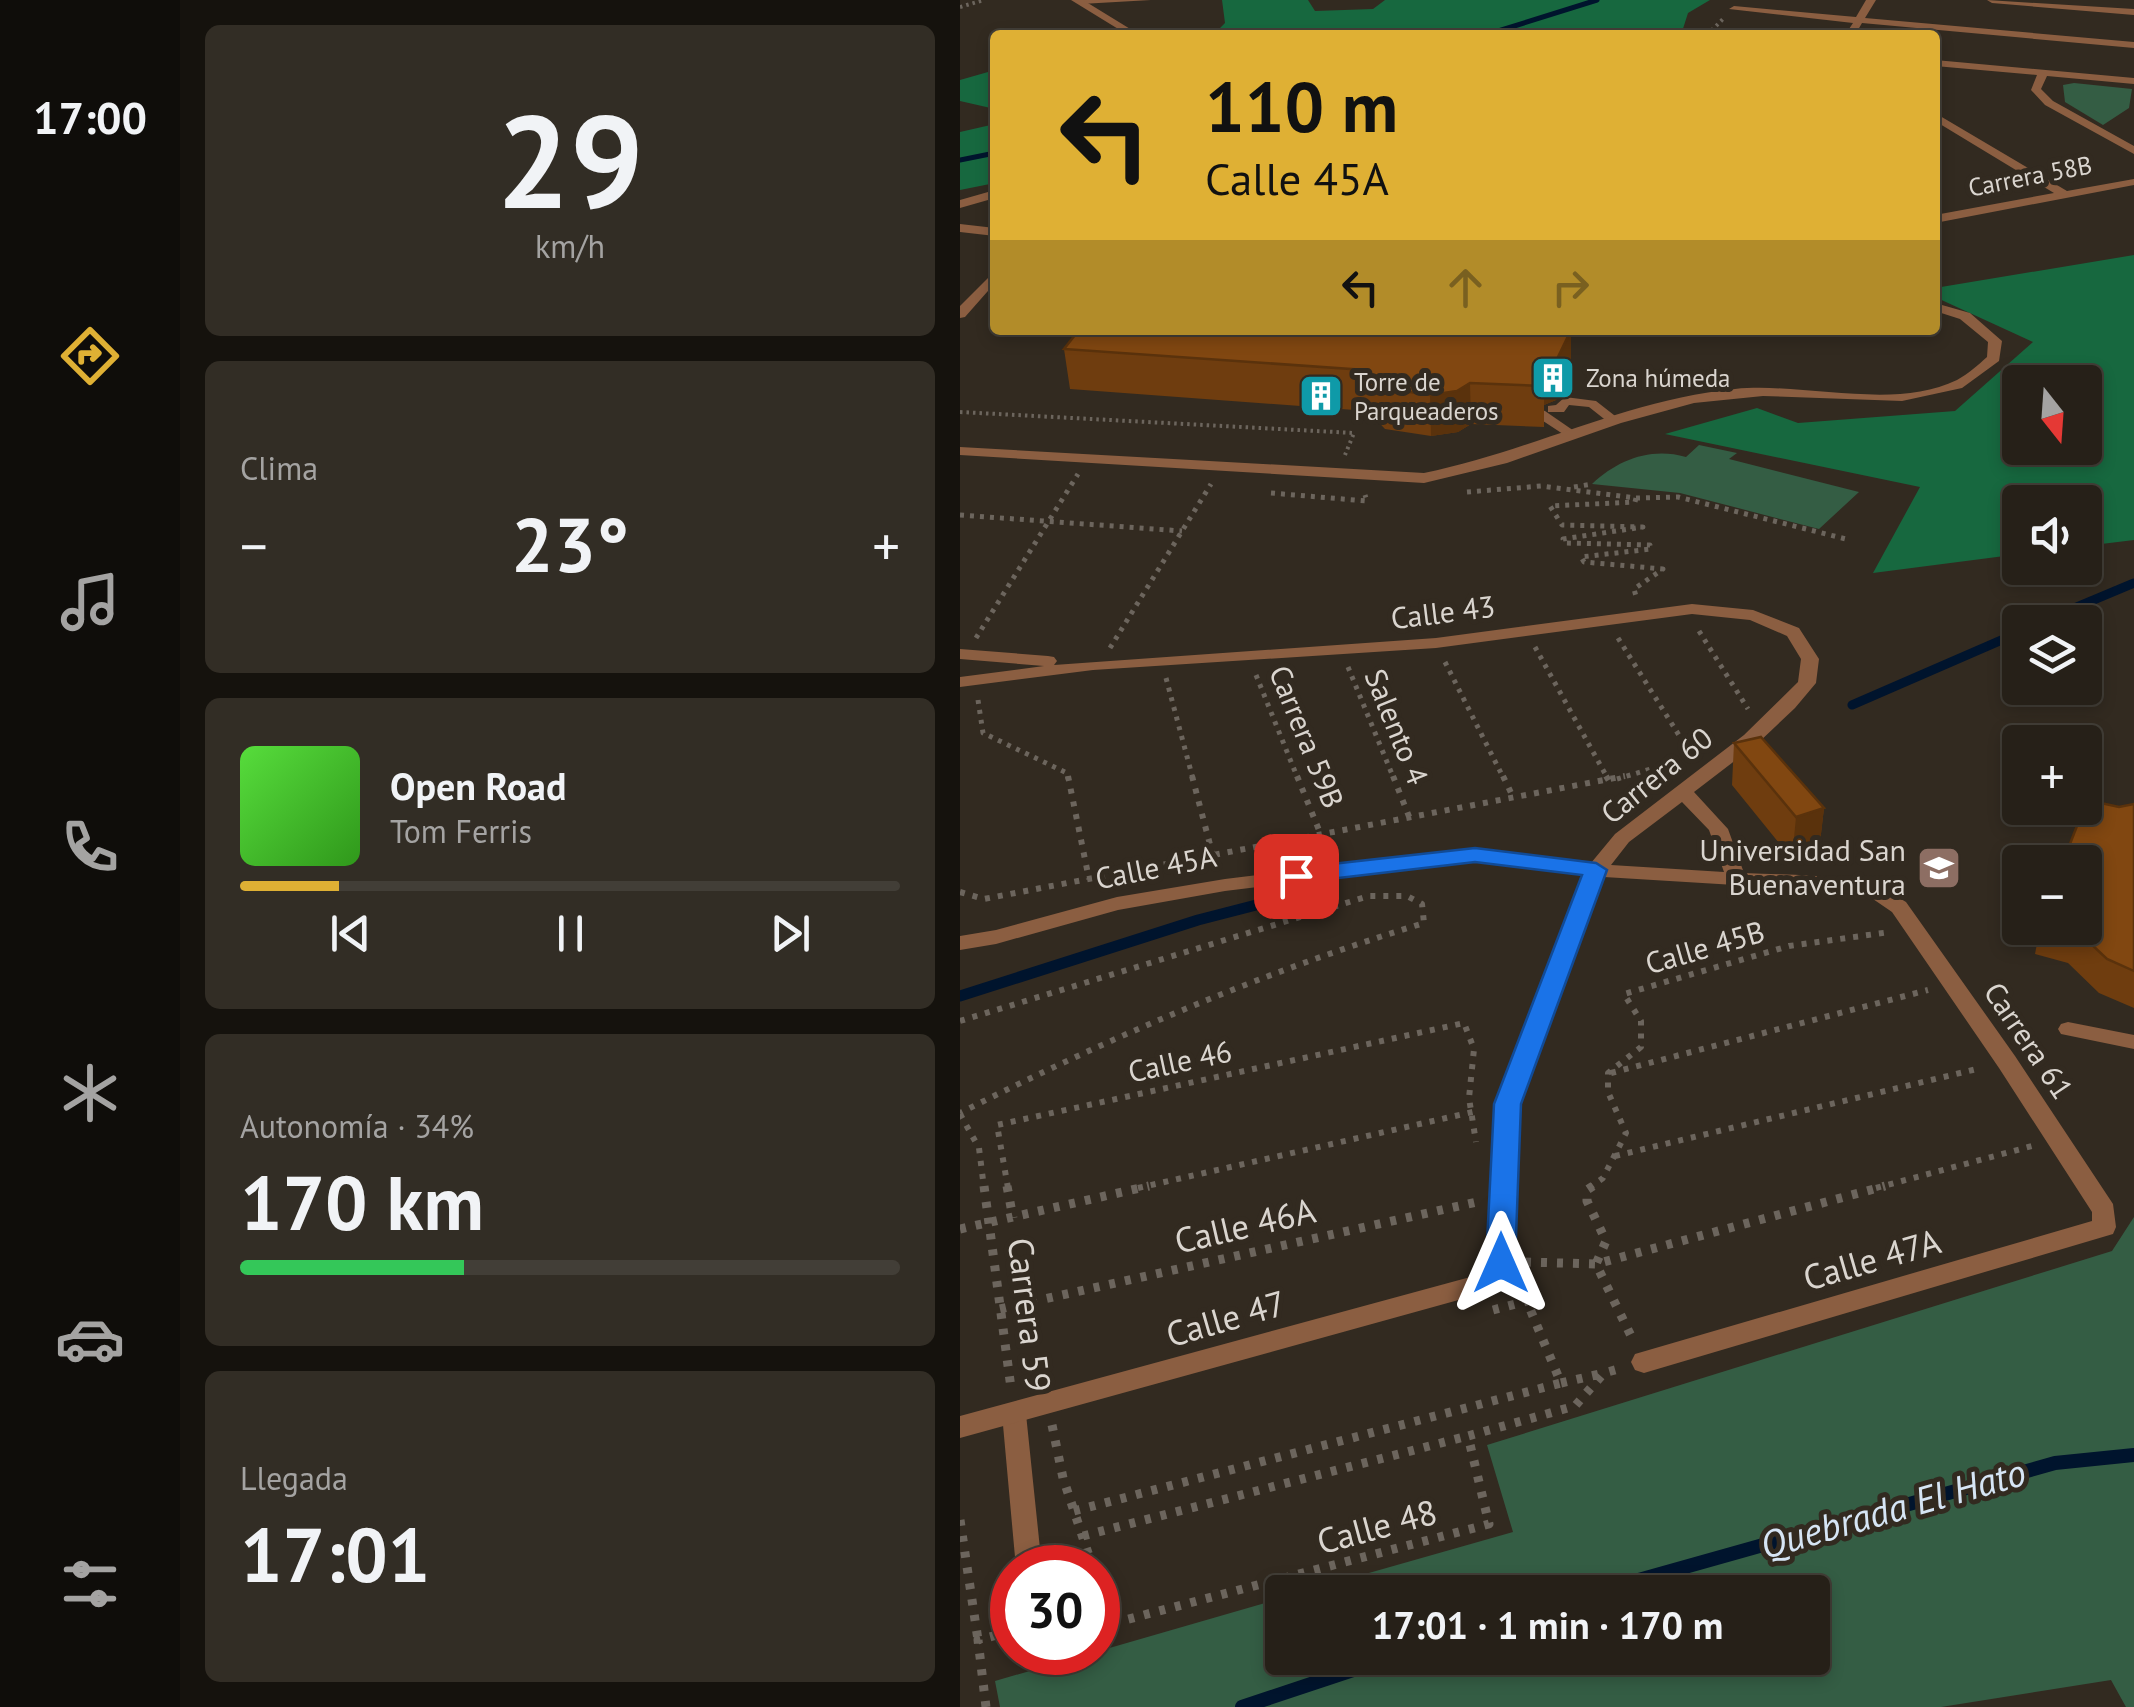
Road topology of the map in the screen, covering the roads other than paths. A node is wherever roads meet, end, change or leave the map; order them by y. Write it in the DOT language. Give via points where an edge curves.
graph roads {
  1 [pos="1148,0"];
  2 [pos="1871,0"];
  3 [pos="1992,0"];
  4 [pos="1078,1"];
  5 [pos="1734,9"];
  6 [pos="2134,12"];
  7 [pos="1863,19"];
  8 [pos="1126,30"];
  9 [pos="1854,30"];
  10 [pos="2134,45"];
  11 [pos="1940,62"];
  12 [pos="2044,72"];
  13 [pos="2134,80"];
  14 [pos="1940,119"];
  15 [pos="2134,151"];
  16 [pos="2134,182"];
  17 [pos="990,195"];
  18 [pos="2065,195"];
  19 [pos="960,204"];
  20 [pos="1941,218"];
  21 [pos="965,228"];
  22 [pos="990,231"];
  23 [pos="990,281"];
  24 [pos="1940,308"];
  25 [pos="960,314"];
  26 [pos="1613,419"];
  27 [pos="1571,433"];
  28 [pos="960,451"];
  29 [pos="960,654"];
  30 [pos="1093,665"];
  31 [pos="967,681"];
  32 [pos="1751,739"];
  33 [pos="1681,792"];
  34 [pos="1596,870"];
  35 [pos="1735,878"];
  36 [pos="1899,907"];
  37 [pos="960,942"];
  38 [pos="2068,1029"];
  39 [pos="2134,1042"];
  40 [pos="2104,1212"];
  41 [pos="1501,1263"];
  42 [pos="1644,1362"];
  43 [pos="1014,1414"];
  44 [pos="960,1427"];
  45 [pos="1027,1545"];
  1 -- 4 [label="lane"];
  2 -- 7 [label="street"];
  3 -- 6 [label="street"];
  4 -- 8 [label="street"];
  5 -- 7 [label="street"];
  7 -- 9 [label="street"];
  7 -- 10 [label="street"];
  11 -- 12 [label="street"];
  12 -- 13 [label="street"];
  12 -- 15 [label="street" via="2036,90 2049,103"];
  14 -- 18 [label="street"];
  16 -- 18 [label="street, Carrera 58B"];
  17 -- 19 [label="street"];
  18 -- 20 [label="street, Carrera 58B"];
  19 -- 21 [label="street"];
  21 -- 22 [label="street"];
  23 -- 25 [label="street"];
  24 -- 26 [label="street" via="1965,316 1995,341 1994,358 1960,384 1881,398 1736,393"];
  26 -- 27 [label="street"];
  26 -- 27 [label="lane" via="1592,404 1565,401 1546,411"];
  27 -- 28 [label="street" via="1464,472 1424,478"];
  29 -- 30 [label="street"];
  30 -- 31 [label="street, Calle 43"];
  30 -- 32 [label="street, Calle 43" via="1341,652 1685,610 1753,615 1792,632 1810,658 1806,684"];
  32 -- 33 [label="street, Carrera 60"];
  33 -- 34 [label="street, Carrera 60" via="1622,838"];
  33 -- 35 [label="street" via="1719,826"];
  34 -- 35 [label="street, Calle 45A"];
  34 -- 37 [label="street, Calle 45A" via="1475,855 1331,871 1117,904"];
  34 -- 41 [label="street, Carrera 60" via="1508,1104"];
  35 -- 36 [label="street, Calle 45A" via="1852,886"];
  36 -- 40 [label="street, Carrera 61"];
  38 -- 39 [label="lane"];
  40 -- 42 [label="street, Calle 47A" via="2104,1227 2095,1233"];
  41 -- 43 [label="street, Calle 47" via="1482,1284"];
  43 -- 44 [label="street, Calle 47"];
  43 -- 45 [label="lane"];
}
